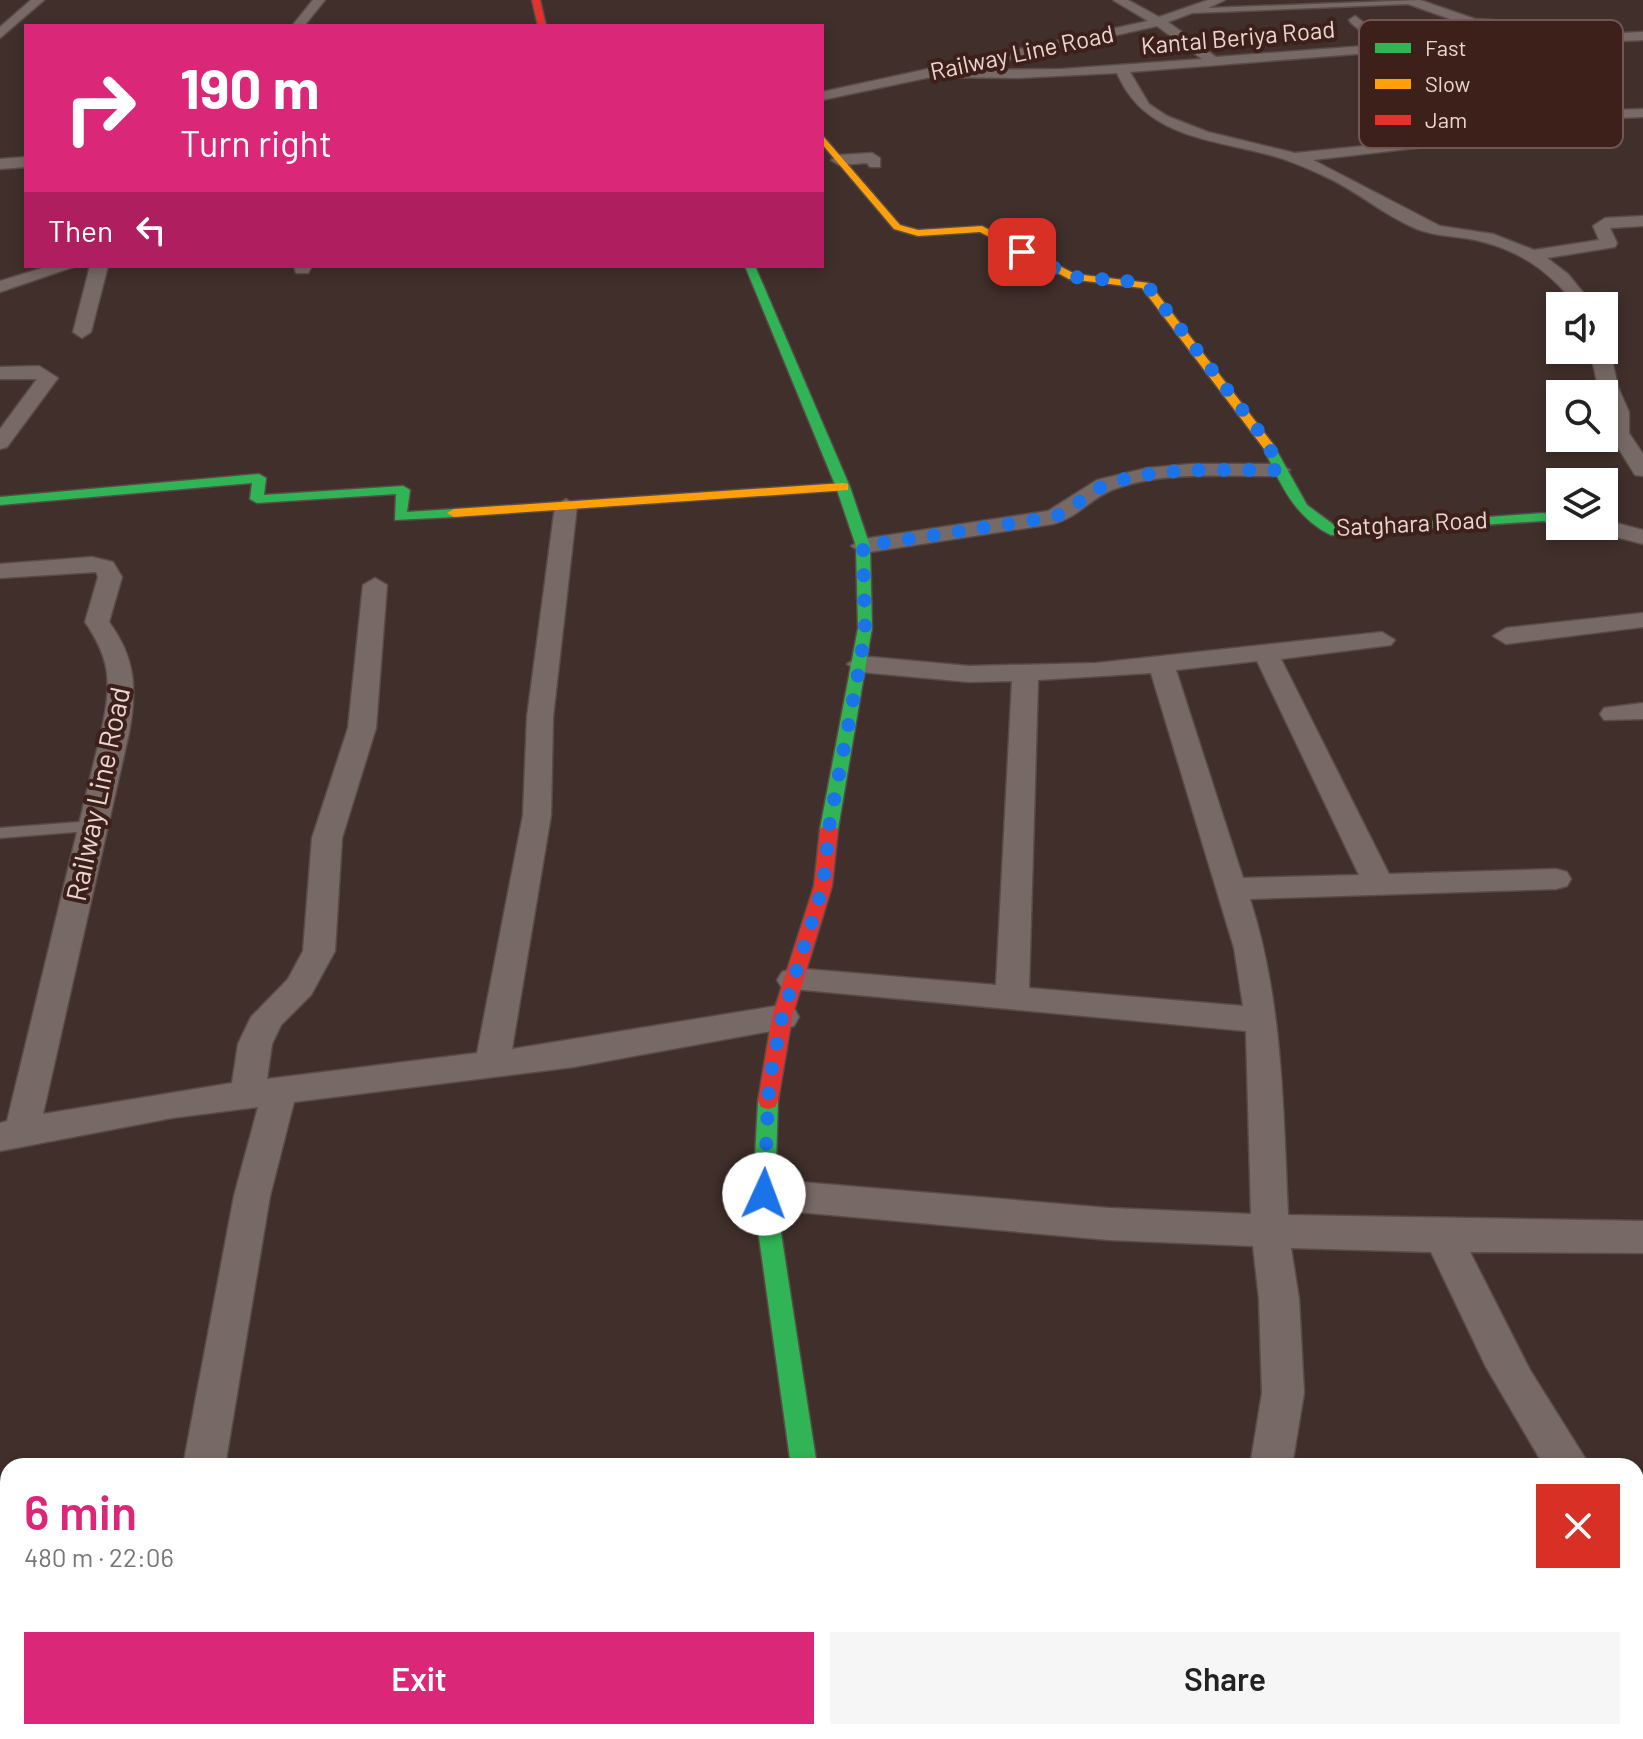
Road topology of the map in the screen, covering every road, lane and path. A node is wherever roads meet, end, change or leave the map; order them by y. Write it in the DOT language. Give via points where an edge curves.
graph roads {
  1 [pos="38,0"];
  2 [pos="319,0"];
  3 [pos="536,0"];
  4 [pos="1119,0"];
  5 [pos="1219,0"];
  6 [pos="1376,0"];
  7 [pos="1191,12"];
  8 [pos="1355,20"];
  9 [pos="1466,20"];
  10 [pos="1159,23"];
  11 [pos="1359,23"];
  12 [pos="300,24"];
  13 [pos="542,24"];
  14 [pos="0,34"];
  15 [pos="1643,36"];
  16 [pos="1623,37"];
  17 [pos="1359,51"];
  18 [pos="1215,63"];
  19 [pos="1122,69"];
  20 [pos="932,73"];
  21 [pos="824,96"];
  22 [pos="1643,113"];
  23 [pos="1623,114"];
  24 [pos="824,141"];
  25 [pos="1381,148"];
  26 [pos="1295,158"];
  27 [pos="839,160"];
  28 [pos="24,162"];
  29 [pos="0,164"];
  30 [pos="875,164"];
  31 [pos="1643,221"];
  32 [pos="1533,255"];
  33 [pos="61,268"];
  34 [pos="98,268"];
  35 [pos="751,268"];
  36 [pos="0,287"];
  37 [pos="1573,292"];
  38 [pos="82,332"];
  39 [pos="1603,364"];
  40 [pos="0,373"];
  41 [pos="1643,411"];
  42 [pos="1619,412"];
  43 [pos="0,443"];
  44 [pos="1279,470"];
  45 [pos="1643,470"];
  46 [pos="843,487"];
  47 [pos="0,501"];
  48 [pos="566,506"];
  49 [pos="1546,518"];
  50 [pos="1618,526"];
  51 [pos="1639,527"];
  52 [pos="863,546"];
  53 [pos="0,571"];
  54 [pos="375,585"];
  55 [pos="1643,620"];
  56 [pos="1506,636"];
  57 [pos="1382,640"];
  58 [pos="1266,653"];
  59 [pos="860,664"];
  60 [pos="1162,665"];
  61 [pos="1025,673"];
  62 [pos="1643,711"];
  63 [pos="1613,714"];
  64 [pos="94,826"];
  65 [pos="0,833"];
  66 [pos="1556,879"];
  67 [pos="1379,885"];
  68 [pos="1232,889"];
  69 [pos="793,980"];
  70 [pos="1012,999"];
  71 [pos="782,1017"];
  72 [pos="1262,1020"];
  73 [pos="492,1066"];
  74 [pos="264,1092"];
  75 [pos="11,1134"];
  76 [pos="764,1194"];
  77 [pos="1270,1229"];
  78 [pos="1443,1236"];
  79 [pos="1643,1237"];
  80 [pos="205,1458"];
  81 [pos="803,1458"];
  82 [pos="1272,1458"];
  83 [pos="1563,1458"];
  1 -- 14 [label="street"];
  2 -- 12 [label="street"];
  3 -- 13 [label="street"];
  4 -- 10 [label="street"];
  5 -- 7 [label="street, Railway Line Road"];
  6 -- 7 [label="street"];
  6 -- 9 [label="street" via="1417,1"];
  7 -- 10 [label="street, Railway Line Road"];
  8 -- 11 [label="street"];
  10 -- 18 [label="street"];
  10 -- 20 [label="street, Railway Line Road"];
  15 -- 16 [label="street, Kantal Beriya Road"];
  17 -- 18 [label="street, Kantal Beriya Road"];
  18 -- 19 [label="street, Kantal Beriya Road"];
  19 -- 20 [label="street, Kantal Beriya Road"];
  19 -- 26 [label="street" via="1139,100 1165,121 1223,143"];
  20 -- 21 [label="street, Railway Line Road"];
  22 -- 23 [label="street"];
  24 -- 27 [label="street, Satghara Road"];
  25 -- 26 [label="street"];
  26 -- 32 [label="street" via="1433,229 1495,239"];
  27 -- 30 [label="street" via="872,158"];
  27 -- 44 [label="street, Satghara Road" via="897,227 908,232 982,229 1073,277 1145,285 1267,442"];
  28 -- 29 [label="street"];
  31 -- 32 [label="street" via="1605,223 1601,226 1609,243 1603,245"];
  32 -- 37 [label="street"];
  33 -- 36 [label="street"];
  34 -- 38 [label="street"];
  35 -- 46 [label="street"];
  39 -- 42 [label="street"];
  40 -- 43 [label="street" via="48,375"];
  41 -- 42 [label="street"];
  42 -- 45 [label="street" via="1619,433"];
  44 -- 49 [label="street, Satghara Road" via="1300,510 1336,532"];
  44 -- 52 [label="street" via="1159,472 1101,486 1053,517"];
  46 -- 48 [label="street"];
  46 -- 52 [label="street"];
  47 -- 48 [label="street" via="259,478 257,499 403,490 400,517"];
  48 -- 73 [label="street" via="540,717 537,815"];
  50 -- 51 [label="street"];
  52 -- 59 [label="street" via="865,628"];
  53 -- 64 [label="street, Railway Line Road" via="92,564 105,567 110,577 97,622 124,670"];
  54 -- 74 [label="street" via="362,728 327,838 319,951 300,987 268,1017 255,1044"];
  55 -- 56 [label="street"];
  57 -- 58 [label="street"];
  58 -- 60 [label="street"];
  58 -- 67 [label="street"];
  59 -- 61 [label="street" via="969,674"];
  59 -- 69 [label="street" via="823,886"];
  60 -- 61 [label="street"];
  60 -- 68 [label="street"];
  61 -- 70 [label="street"];
  62 -- 63 [label="street"];
  64 -- 65 [label="lane"];
  64 -- 75 [label="street, Railway Line Road"];
  66 -- 67 [label="street"];
  67 -- 68 [label="street"];
  68 -- 72 [label="street" via="1250,948"];
  69 -- 70 [label="street"];
  69 -- 71 [label="street"];
  70 -- 72 [label="street"];
  71 -- 73 [label="street" via="670,1040"];
  71 -- 76 [label="street" via="769,1083"];
  72 -- 77 [label="street"];
  73 -- 74 [label="street"];
  74 -- 75 [label="street"];
  74 -- 80 [label="street" via="252,1196"];
  76 -- 77 [label="street" via="1109,1224"];
  76 -- 81 [label="street"];
  77 -- 78 [label="street"];
  77 -- 82 [label="street" via="1283,1393"];
  78 -- 79 [label="street"];
  78 -- 83 [label="street" via="1494,1348"];
}
